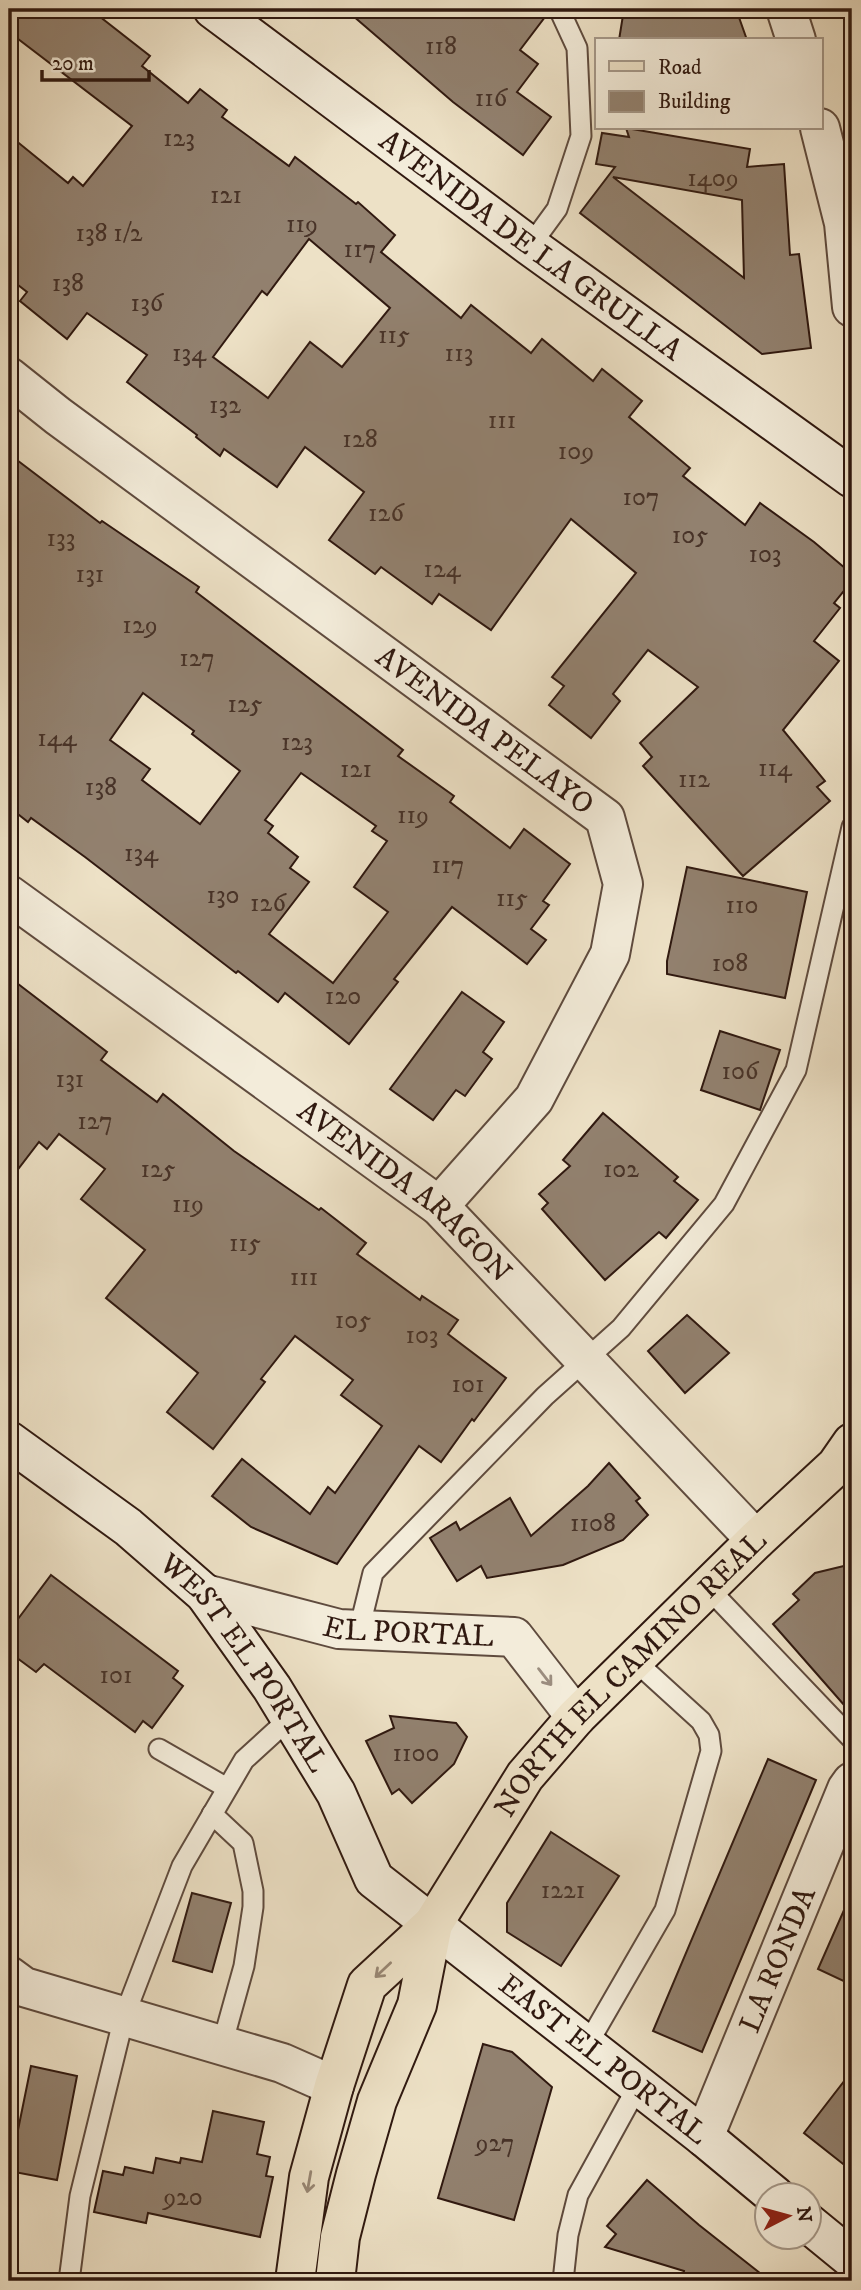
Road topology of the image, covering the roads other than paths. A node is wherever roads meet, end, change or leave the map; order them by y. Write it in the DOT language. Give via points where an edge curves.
graph roads {
  1 [pos="213,9"];
  2 [pos="559,9"];
  3 [pos="786,9"];
  4 [pos="795,38"];
  5 [pos="821,130"];
  6 [pos="530,246"];
  7 [pos="852,307"];
  8 [pos="9,377"];
  9 [pos="852,478"];
  10 [pos="852,827"];
  11 [pos="9,895"];
  12 [pos="439,1206"];
  13 [pos="585,1360"];
  14 [pos="9,1441"];
  15 [pos="852,1443"];
  16 [pos="756,1540"];
  17 [pos="708,1588"];
  18 [pos="205,1594"];
  19 [pos="359,1630"];
  20 [pos="634,1660"];
  21 [pos="576,1717"];
  22 [pos="290,1718"];
  23 [pos="852,1739"];
  24 [pos="159,1749"];
  25 [pos="227,1788"];
  26 [pos="850,1788"];
  27 [pos="212,1814"];
  28 [pos="433,1924"];
  29 [pos="9,1976"];
  30 [pos="124,2017"];
  31 [pos="222,2045"];
  32 [pos="587,2045"];
  33 [pos="334,2085"];
  34 [pos="638,2086"];
  35 [pos="704,2137"];
  36 [pos="758,2182"];
  37 [pos="822,2234"];
  38 [pos="852,2259"];
  39 [pos="69,2281"];
  40 [pos="295,2281"];
  41 [pos="335,2281"];
  42 [pos="563,2281"];
  1 -- 6 [label="street, AVENIDA DE LA GRULLA"];
  2 -- 6 [label="lane" via="577,48 581,136 557,209"];
  3 -- 4 [label="street"];
  5 -- 7 [label="street" via="844,223"];
  6 -- 9 [label="street, AVENIDA DE LA GRULLA"];
  8 -- 12 [label="street, AVENIDA PELAYO" via="605,818 623,884 610,954 534,1099"];
  10 -- 13 [label="lane" via="796,1070 724,1203 621,1328"];
  11 -- 12 [label="street, AVENIDA ARAGON"];
  12 -- 13 [label="street, AVENIDA ARAGON"];
  13 -- 16 [label="street, AVENIDA ARAGON"];
  13 -- 19 [label="lane" via="373,1573"];
  14 -- 18 [label="street, WEST EL PORTAL" via="128,1527"];
  15 -- 16 [label="main road, NORTH EL CAMINO REAL" via="836,1465"];
  16 -- 17 [label="main road, NORTH EL CAMINO REAL"];
  17 -- 20 [label="main road, NORTH EL CAMINO REAL"];
  17 -- 23 [label="lane"];
  18 -- 19 [label="street, EL PORTAL" via="339,1629"];
  18 -- 22 [label="street, WEST EL PORTAL"];
  19 -- 21 [label="street, EL PORTAL, one-way" via="514,1637"];
  20 -- 21 [label="main road, NORTH EL CAMINO REAL"];
  20 -- 32 [label="lane" via="701,1721 711,1751 665,1910"];
  21 -- 28 [label="main road, NORTH EL CAMINO REAL" via="525,1776"];
  22 -- 25 [label="lane" via="244,1759"];
  22 -- 28 [label="street, WEST EL PORTAL" via="336,1793 374,1879"];
  24 -- 25 [label="lane"];
  25 -- 27 [label="lane"];
  26 -- 35 [label="street, LA RONDA"];
  27 -- 30 [label="lane" via="182,1866"];
  27 -- 31 [label="lane" via="243,1843 253,1891 244,1966"];
  28 -- 32 [label="street, EAST EL PORTAL"];
  28 -- 33 [label="main road, NORTH EL CAMINO REAL, one-way" via="367,1985"];
  28 -- 41 [label="main road, NORTH EL CAMINO REAL" via="417,2005 377,2101 356,2174 340,2237"];
  29 -- 30 [label="street" via="24,1986"];
  30 -- 31 [label="street"];
  30 -- 39 [label="lane" via="80,2196"];
  31 -- 33 [label="street"];
  32 -- 34 [label="street, EAST EL PORTAL"];
  33 -- 40 [label="main road, NORTH EL CAMINO REAL, one-way" via="309,2177"];
  34 -- 35 [label="street, EAST EL PORTAL"];
  34 -- 42 [label="lane" via="578,2195"];
  35 -- 36 [label="street, EAST EL PORTAL"];
  37 -- 38 [label="street"];
}
